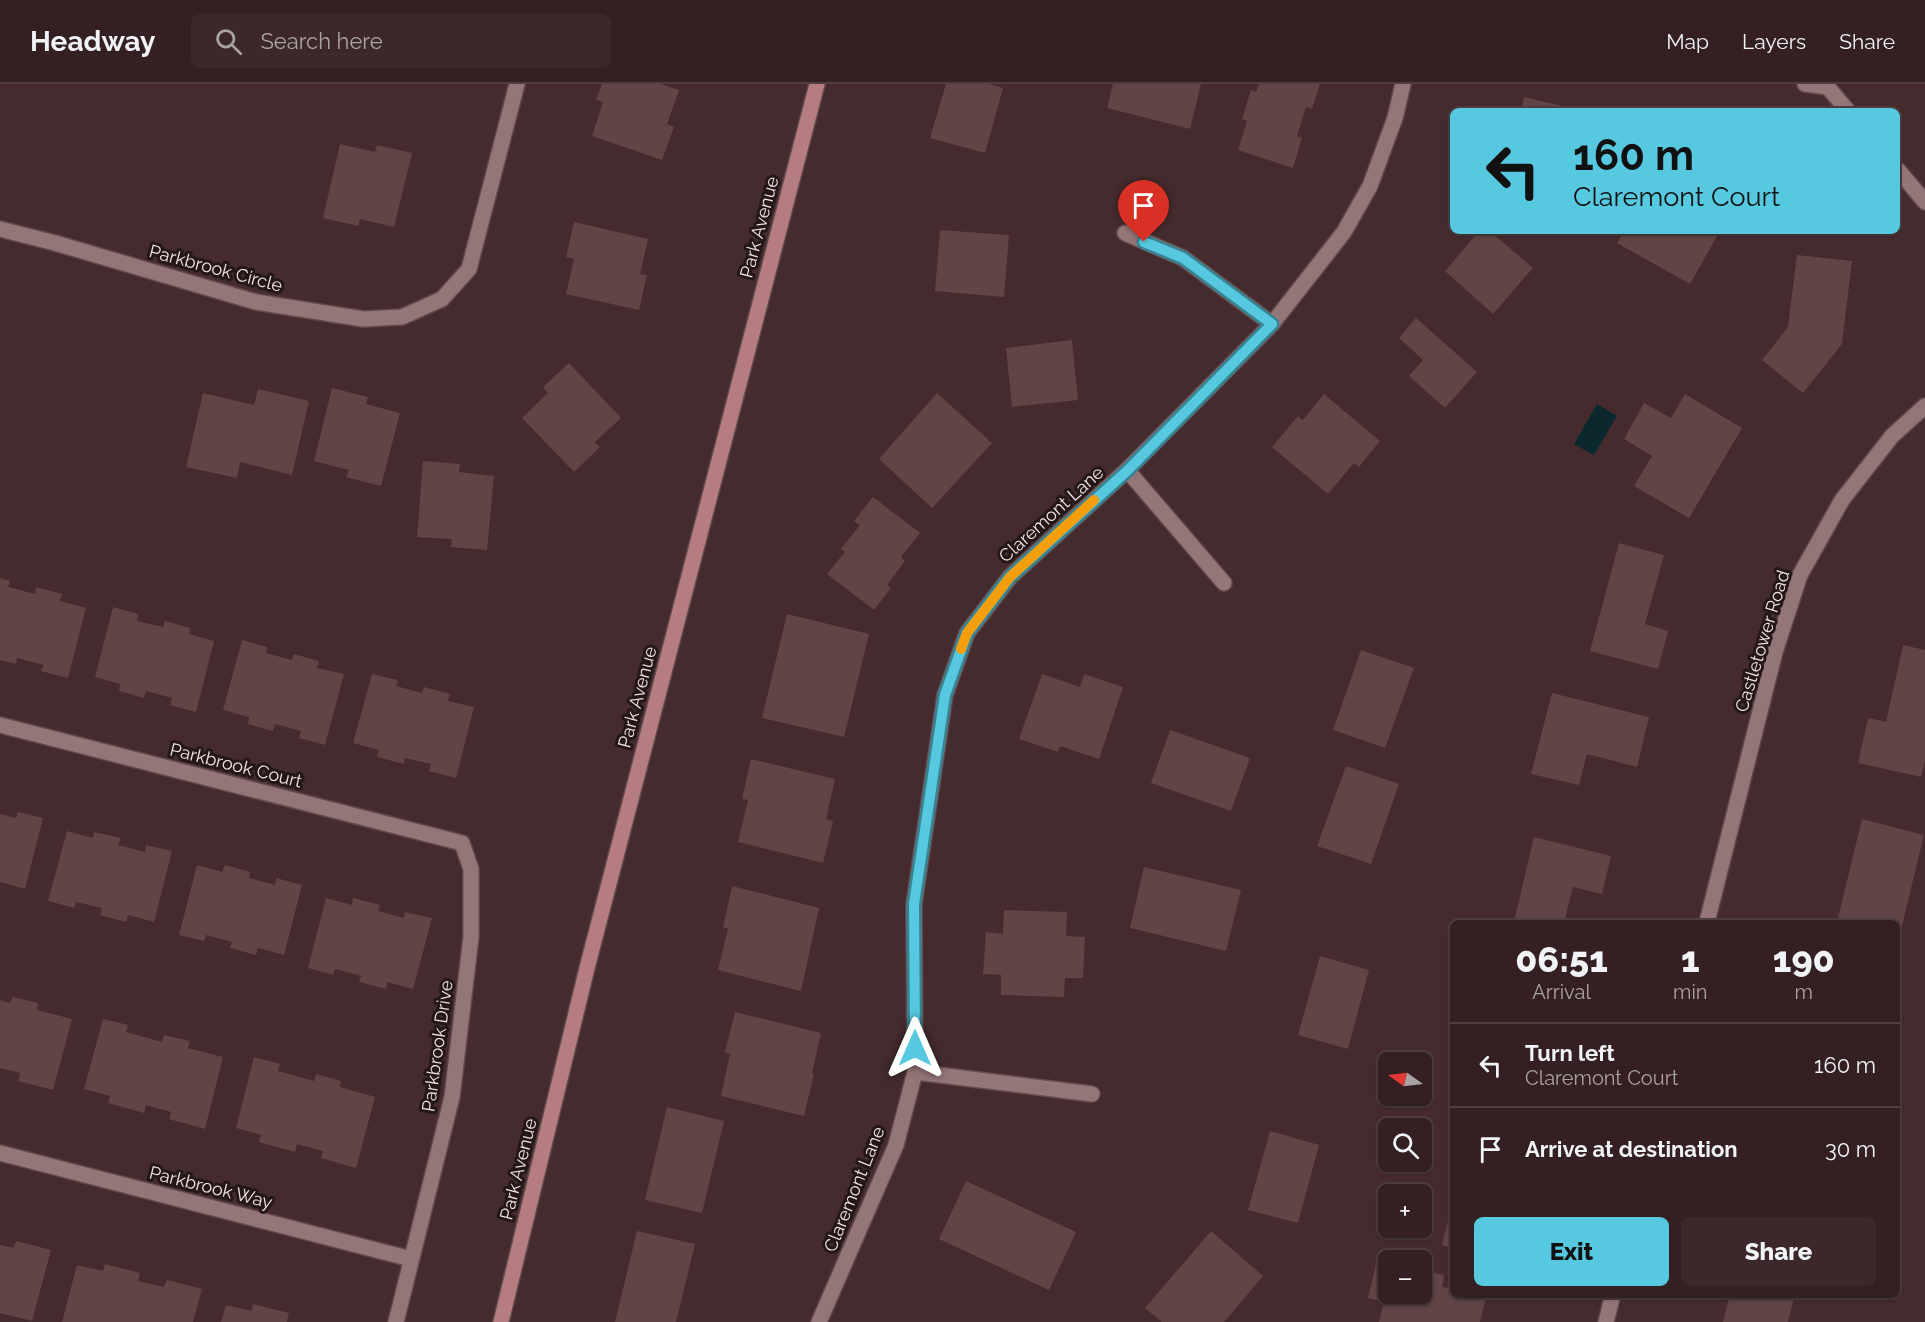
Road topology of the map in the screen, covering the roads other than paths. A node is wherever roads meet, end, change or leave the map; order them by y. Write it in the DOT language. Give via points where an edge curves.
graph roads {
  1 [pos="517,84"];
  2 [pos="817,84"];
  3 [pos="1403,84"];
  4 [pos="1805,84"];
  5 [pos="1827,86"];
  6 [pos="1845,108"];
  7 [pos="1900,172"];
  8 [pos="1925,202"];
  9 [pos="0,229"];
  10 [pos="1125,233"];
  11 [pos="1272,324"];
  12 [pos="1925,406"];
  13 [pos="1127,471"];
  14 [pos="1224,583"];
  15 [pos="0,725"];
  16 [pos="462,843"];
  17 [pos="1708,920"];
  18 [pos="915,1072"];
  19 [pos="1092,1094"];
  20 [pos="0,1153"];
  21 [pos="411,1260"];
  22 [pos="1612,1298"];
  23 [pos="396,1322"];
  24 [pos="501,1322"];
  25 [pos="819,1322"];
  26 [pos="1606,1322"];
  1 -- 9 [label="street, Parkbrook Circle" via="469,269 442,299 402,317 363,319 256,302"];
  2 -- 24 [label="main road, Park Avenue" via="587,968"];
  3 -- 11 [label="street, Claremont Lane" via="1371,186 1344,232"];
  4 -- 5 [label="street"];
  5 -- 6 [label="street"];
  7 -- 8 [label="street"];
  10 -- 11 [label="street" via="1183,258"];
  11 -- 13 [label="street, Claremont Lane"];
  12 -- 17 [label="street, Castletower Road" via="1892,436 1842,500 1800,575 1775,652"];
  13 -- 14 [label="street"];
  13 -- 18 [label="street, Claremont Lane" via="1010,577 967,633 952,674 945,695 914,904"];
  15 -- 16 [label="street, Parkbrook Court"];
  16 -- 21 [label="street, Parkbrook Drive" via="471,869 471,937 453,1097"];
  18 -- 19 [label="street"];
  18 -- 25 [label="street, Claremont Lane" via="896,1145"];
  20 -- 21 [label="street, Parkbrook Way"];
  21 -- 23 [label="street, Parkbrook Drive"];
  22 -- 26 [label="street"];
}
